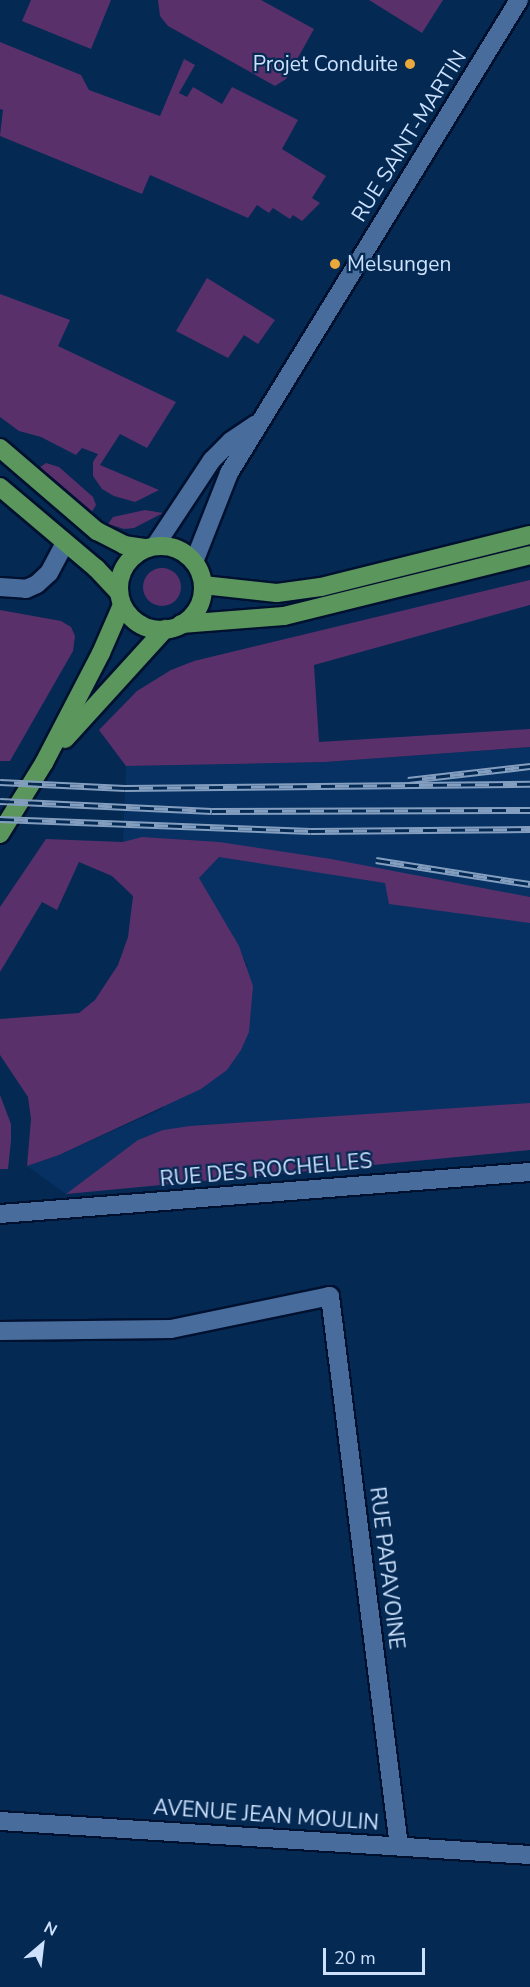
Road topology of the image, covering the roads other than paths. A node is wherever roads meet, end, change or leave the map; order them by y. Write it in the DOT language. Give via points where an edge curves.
graph roads {
  1 [pos="519,0"];
  2 [pos="262,418"];
  3 [pos="0,448"];
  4 [pos="0,487"];
  5 [pos="530,535"];
  6 [pos="65,543"];
  7 [pos="151,547"];
  8 [pos="530,555"];
  9 [pos="194,562"];
  10 [pos="203,585"];
  11 [pos="0,587"];
  12 [pos="121,599"];
  13 [pos="173,627"];
  14 [pos="44,763"];
  15 [pos="0,834"];
  16 [pos="530,1172"];
  17 [pos="2,1213"];
  18 [pos="0,1331"];
  19 [pos="0,1821"];
  20 [pos="399,1846"];
  21 [pos="530,1855"];
  1 -- 2 [label="street, RUE SAINT-MARTIN"];
  2 -- 7 [label="street, RUE SAINT-MARTIN" via="212,460"];
  2 -- 9 [label="street, RUE SAINT-MARTIN" via="221,488"];
  3 -- 7 [label="main road" via="97,531 124,545"];
  4 -- 6 [label="main road"];
  5 -- 10 [label="main road" via="321,587 277,593"];
  6 -- 11 [label="street" via="49,573 37,584 26,589"];
  6 -- 12 [label="main road" via="96,568"];
  7 -- 9 [label="main road" via="181,551"];
  7 -- 12 [label="main road" via="127,563 120,581"];
  8 -- 13 [label="main road" via="284,616"];
  9 -- 10 [label="main road"];
  10 -- 13 [label="main road" via="199,606"];
  12 -- 13 [label="main road" via="138,623 148,628"];
  12 -- 14 [label="main road" via="101,653"];
  13 -- 14 [label="main road"];
  14 -- 15 [label="main road"];
  16 -- 17 [label="street, RUE DES ROCHELLES"];
  18 -- 20 [label="street, RUE PAPAVOINE" via="171,1329 330,1296"];
  19 -- 20 [label="street, AVENUE JEAN MOULIN"];
  20 -- 21 [label="street, AVENUE JEAN MOULIN"];
}
